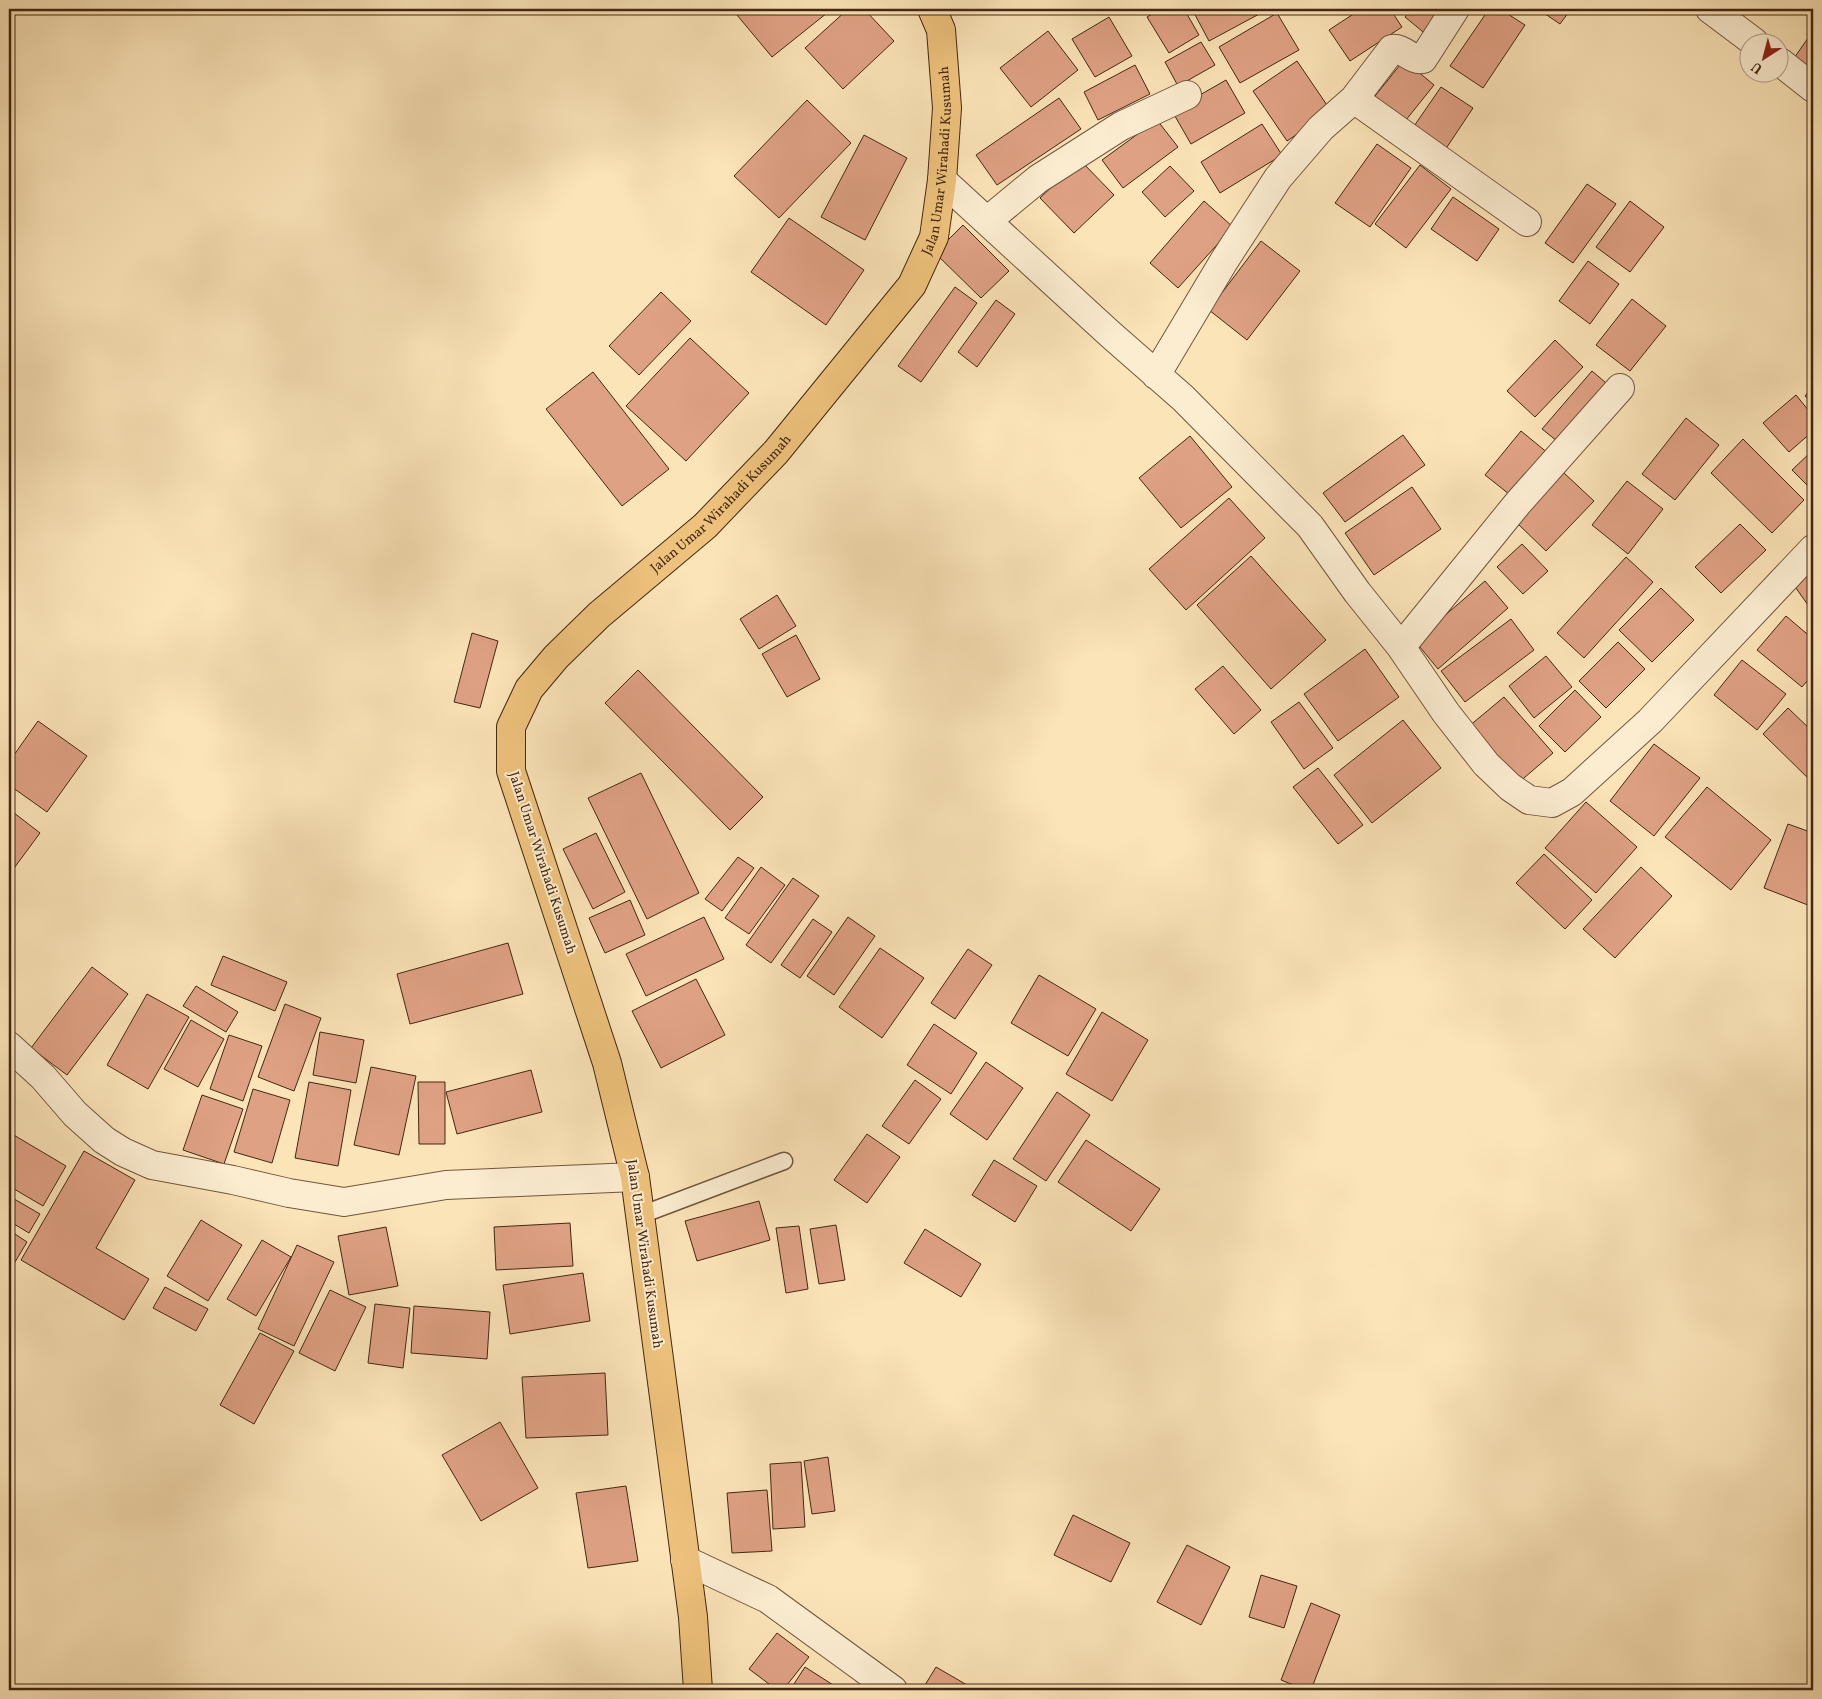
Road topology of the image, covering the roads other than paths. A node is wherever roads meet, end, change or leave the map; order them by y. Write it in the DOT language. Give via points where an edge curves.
graph roads {
  1 [pos="932,9"];
  2 [pos="1455,9"];
  3 [pos="1710,9"];
  4 [pos="1741,32"];
  5 [pos="1790,70"];
  6 [pos="1813,88"];
  7 [pos="1187,95"];
  8 [pos="1354,100"];
  9 [pos="942,180"];
  10 [pos="987,221"];
  11 [pos="1527,222"];
  12 [pos="1156,374"];
  13 [pos="1620,388"];
  14 [pos="1813,549"];
  15 [pos="1401,647"];
  16 [pos="9,1046"];
  17 [pos="784,1161"];
  18 [pos="636,1177"];
  19 [pos="640,1215"];
  20 [pos="685,1560"];
  21 [pos="698,1690"];
  22 [pos="893,1690"];
  1 -- 9 [label="main road, Jalan Umar Wirahadi Kusumah" via="941,30 947,108"];
  2 -- 8 [label="street" via="1423,59 1392,49"];
  3 -- 4 [label="street"];
  5 -- 6 [label="street"];
  7 -- 10 [label="street" via="1121,126 1038,179"];
  8 -- 11 [label="street"];
  8 -- 12 [label="street" via="1321,128 1278,178"];
  9 -- 10 [label="street"];
  9 -- 18 [label="main road, Jalan Umar Wirahadi Kusumah" via="934,237 912,285 776,452 705,526 598,615 556,657 530,689 511,727 511,771 607,1063"];
  10 -- 12 [label="street"];
  12 -- 15 [label="street" via="1310,526"];
  13 -- 15 [label="street" via="1518,503"];
  14 -- 15 [label="street" via="1650,722 1572,792 1552,803 1529,800 1486,764"];
  16 -- 18 [label="street" via="104,1140 152,1165 344,1202 446,1185"];
  17 -- 19 [label="lane"];
  18 -- 19 [label="main road, Jalan Umar Wirahadi Kusumah"];
  19 -- 20 [label="main road, Jalan Umar Wirahadi Kusumah"];
  20 -- 21 [label="main road, Jalan Umar Wirahadi Kusumah"];
  20 -- 22 [label="street" via="768,1599"];
}
